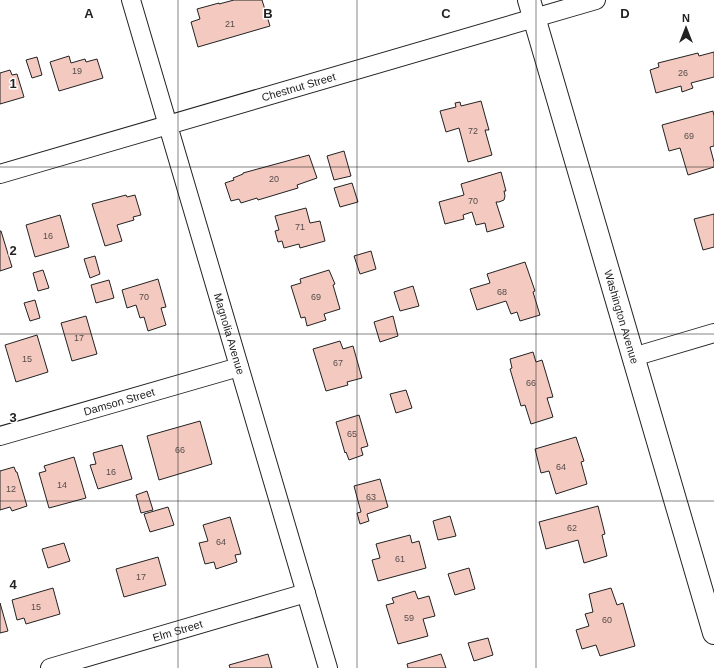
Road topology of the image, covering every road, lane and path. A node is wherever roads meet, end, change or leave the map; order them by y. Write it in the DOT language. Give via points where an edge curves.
graph roads {
  1 [pos="131,0"];
  2 [pos="596,0"];
  3 [pos="532,9"];
  4 [pos="168,126"];
  5 [pos="0,174"];
  6 [pos="714,333"];
  7 [pos="633,357"];
  8 [pos="239,367"];
  9 [pos="0,436"];
  10 [pos="306,593"];
  11 [pos="714,633"];
  12 [pos="50,668"];
  13 [pos="328,668"];
  1 -- 4 [label="street, Magnolia Avenue"];
  2 -- 3 [label="street, Chestnut Street"];
  3 -- 4 [label="street, Chestnut Street"];
  3 -- 7 [label="main road, Washington Avenue"];
  4 -- 5 [label="street, Chestnut Street"];
  4 -- 8 [label="street, Magnolia Avenue"];
  6 -- 7 [label="street"];
  7 -- 11 [label="main road, Washington Avenue"];
  8 -- 9 [label="street, Damson Street"];
  8 -- 10 [label="street, Magnolia Avenue"];
  10 -- 12 [label="street, Elm Street"];
  10 -- 13 [label="street, Magnolia Avenue"];
}
